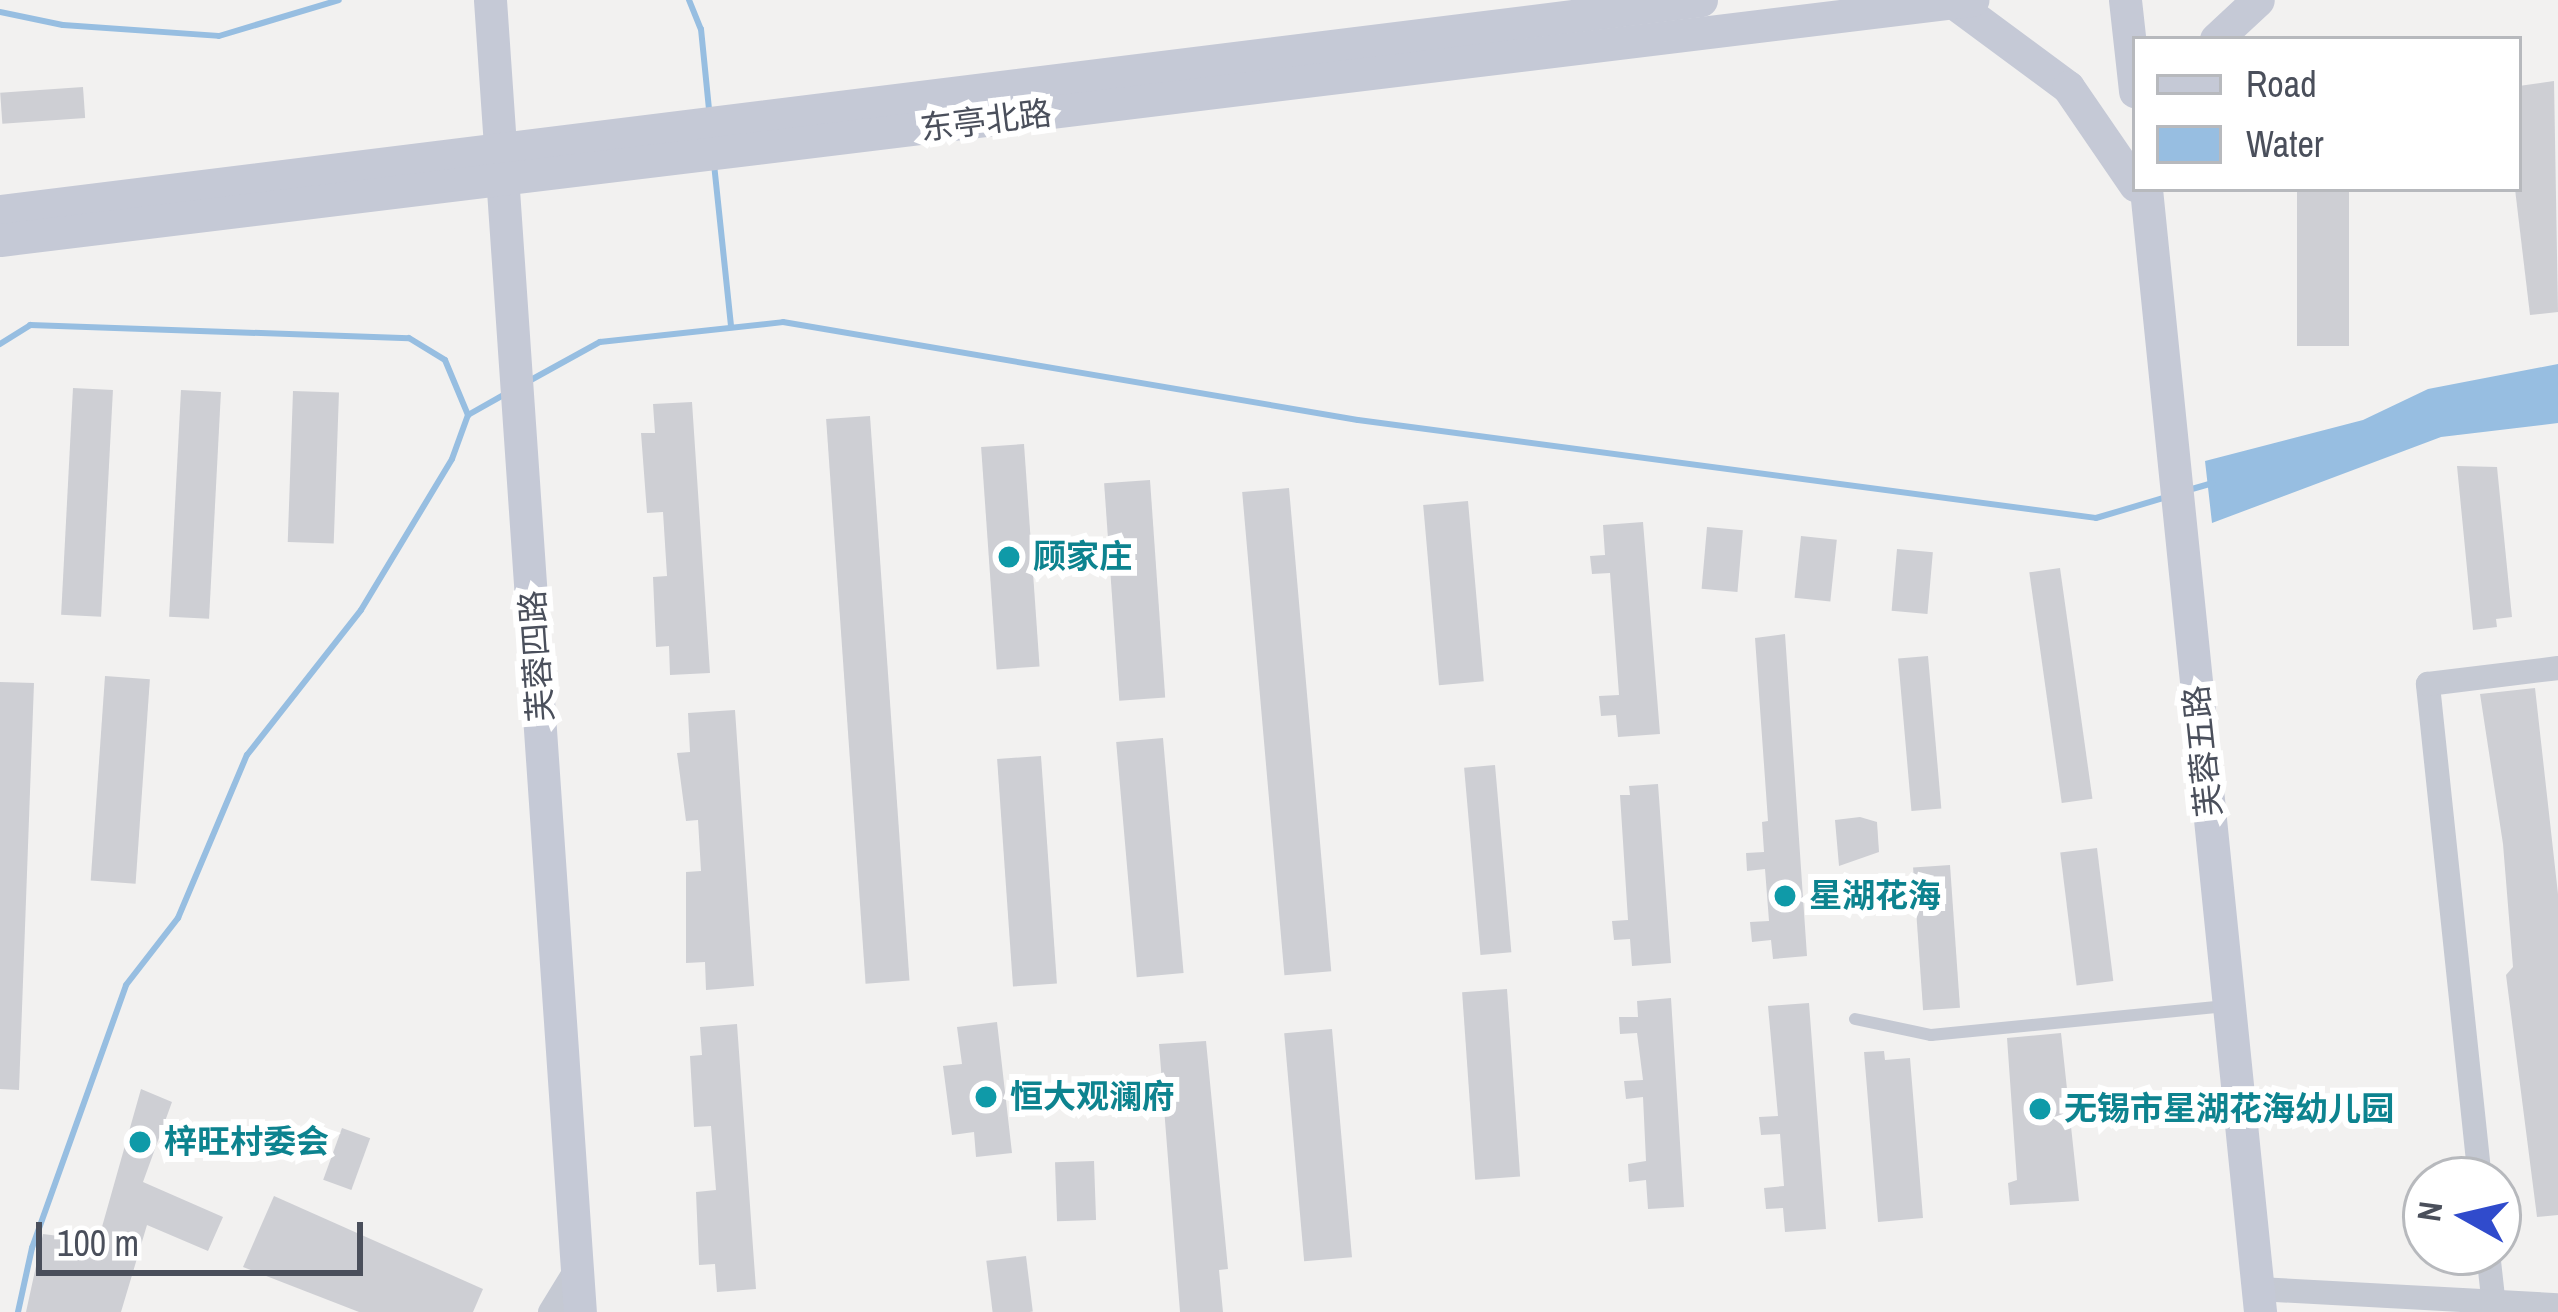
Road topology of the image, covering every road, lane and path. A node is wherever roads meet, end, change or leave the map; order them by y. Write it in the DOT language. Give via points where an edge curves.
graph roads {
  1 [pos="490,0"];
  2 [pos="1701,0"];
  3 [pos="2125,0"];
  4 [pos="2258,0"];
  5 [pos="1963,1"];
  6 [pos="2219,36"];
  7 [pos="2132,64"];
  8 [pos="740,135"];
  9 [pos="504,163"];
  10 [pos="2132,175"];
  11 [pos="2144,192"];
  12 [pos="0,212"];
  13 [pos="0,240"];
  14 [pos="2558,668"];
  15 [pos="2229,1006"];
  16 [pos="1855,1019"];
  17 [pos="2477,1156"];
  18 [pos="577,1268"];
  19 [pos="2490,1276"];
  20 [pos="2492,1297"];
  21 [pos="2259,1301"];
  22 [pos="2558,1305"];
  23 [pos="550,1312"];
  24 [pos="580,1312"];
  1 -- 9 [label="main road, 芙蓉四路"];
  2 -- 8 [label="main road, 东亭北路"];
  3 -- 7 [label="main road"];
  4 -- 6 [label="main road"];
  5 -- 8 [label="main road, 东亭北路"];
  5 -- 10 [label="main road" via="2068,87"];
  8 -- 9 [label="main road, 东亭北路"];
  9 -- 12 [label="main road, 东亭北路"];
  9 -- 13 [label="main road, 东亭北路"];
  9 -- 18 [label="main road, 芙蓉四路"];
  11 -- 15 [label="main road, 芙蓉五路"];
  14 -- 17 [label="street" via="2428,683"];
  15 -- 16 [label="lane" via="1931,1034"];
  15 -- 21 [label="main road, 芙蓉五路"];
  18 -- 23 [label="street"];
  18 -- 24 [label="main road, 芙蓉四路"];
  19 -- 20 [label="street"];
  20 -- 21 [label="street"];
  20 -- 22 [label="street"];
}
